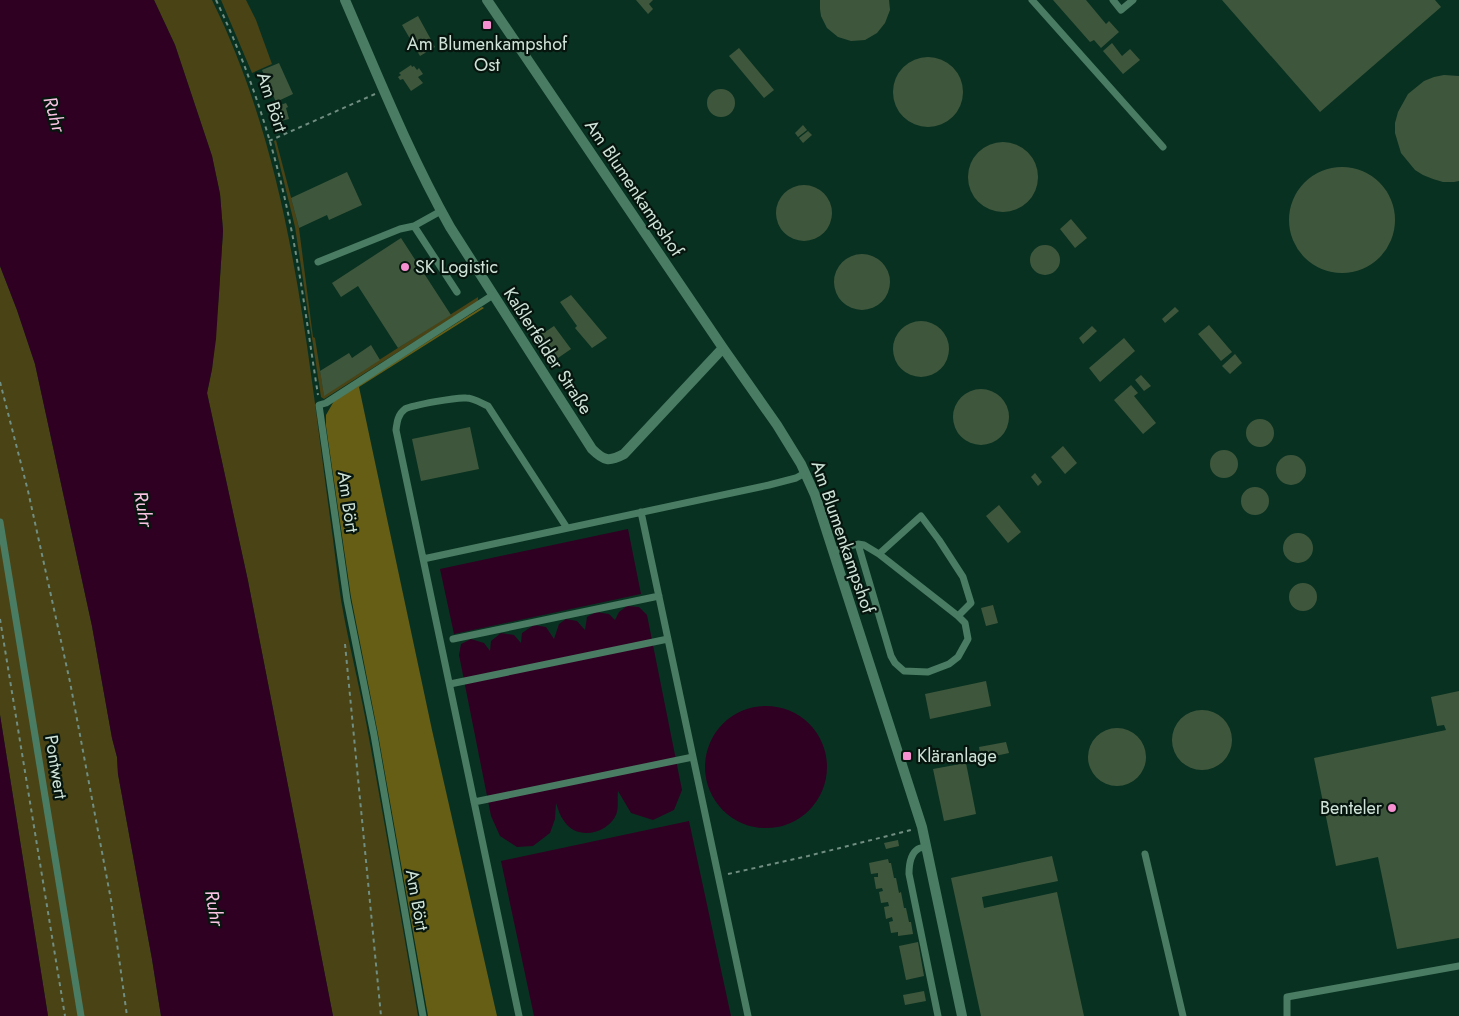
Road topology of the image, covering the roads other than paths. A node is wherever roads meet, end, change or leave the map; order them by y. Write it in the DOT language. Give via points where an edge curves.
graph roads {
  1 [pos="344,0"];
  2 [pos="487,0"];
  3 [pos="1032,0"];
  4 [pos="1113,0"];
  5 [pos="1133,0"];
  6 [pos="1163,147"];
  7 [pos="441,211"];
  8 [pos="414,226"];
  9 [pos="318,262"];
  10 [pos="457,292"];
  11 [pos="493,295"];
  12 [pos="723,348"];
  13 [pos="805,473"];
  14 [pos="641,512"];
  15 [pos="0,522"];
  16 [pos="567,528"];
  17 [pos="858,544"];
  18 [pos="833,551"];
  19 [pos="878,554"];
  20 [pos="423,560"];
  21 [pos="659,596"];
  22 [pos="958,616"];
  23 [pos="452,639"];
  24 [pos="668,639"];
  25 [pos="450,684"];
  26 [pos="693,757"];
  27 [pos="474,802"];
  28 [pos="922,848"];
  29 [pos="1145,854"];
  30 [pos="1459,966"];
  31 [pos="81,1016"];
  32 [pos="423,1016"];
  33 [pos="519,1016"];
  34 [pos="748,1016"];
  35 [pos="938,1016"];
  36 [pos="962,1016"];
  37 [pos="1182,1016"];
  38 [pos="1286,1016"];
  1 -- 7 [label="street, Kaßlerfelder Straße"];
  2 -- 12 [label="street, Am Blumenkampshof"];
  3 -- 6 [label="lane"];
  4 -- 5 [label="lane" via="1121,10"];
  7 -- 8 [label="lane"];
  7 -- 11 [label="street, Kaßlerfelder Straße"];
  8 -- 9 [label="lane"];
  8 -- 10 [label="lane"];
  11 -- 12 [label="street, Kaßlerfelder Straße" via="592,449 608,460 624,454"];
  11 -- 32 [label="lane, Am Bört" via="319,405 347,600"];
  12 -- 13 [label="street, Am Blumenkampshof" via="777,425"];
  13 -- 14 [label="lane" via="769,485"];
  13 -- 18 [label="street, Am Blumenkampshof"];
  14 -- 16 [label="lane"];
  14 -- 21 [label="lane"];
  15 -- 31 [label="lane, Pontwert"];
  16 -- 20 [label="lane"];
  16 -- 20 [label="lane" via="488,406 467,398 413,406 400,414 396,430"];
  17 -- 18 [label="lane"];
  17 -- 19 [label="lane"];
  17 -- 22 [label="lane" via="891,656 904,671 928,672 958,657 968,639 965,623"];
  18 -- 28 [label="street, Am Blumenkampshof" via="922,827"];
  19 -- 22 [label="lane"];
  19 -- 22 [label="lane" via="920,516 963,577 972,603"];
  20 -- 25 [label="lane"];
  21 -- 23 [label="lane"];
  21 -- 24 [label="lane"];
  24 -- 25 [label="lane"];
  24 -- 26 [label="lane"];
  25 -- 27 [label="lane"];
  26 -- 27 [label="lane"];
  26 -- 34 [label="lane"];
  27 -- 33 [label="lane"];
  28 -- 35 [label="lane" via="909,864 909,874"];
  28 -- 36 [label="street, Am Blumenkampshof"];
  29 -- 37 [label="lane"];
  30 -- 38 [label="lane" via="1287,997"];
}
